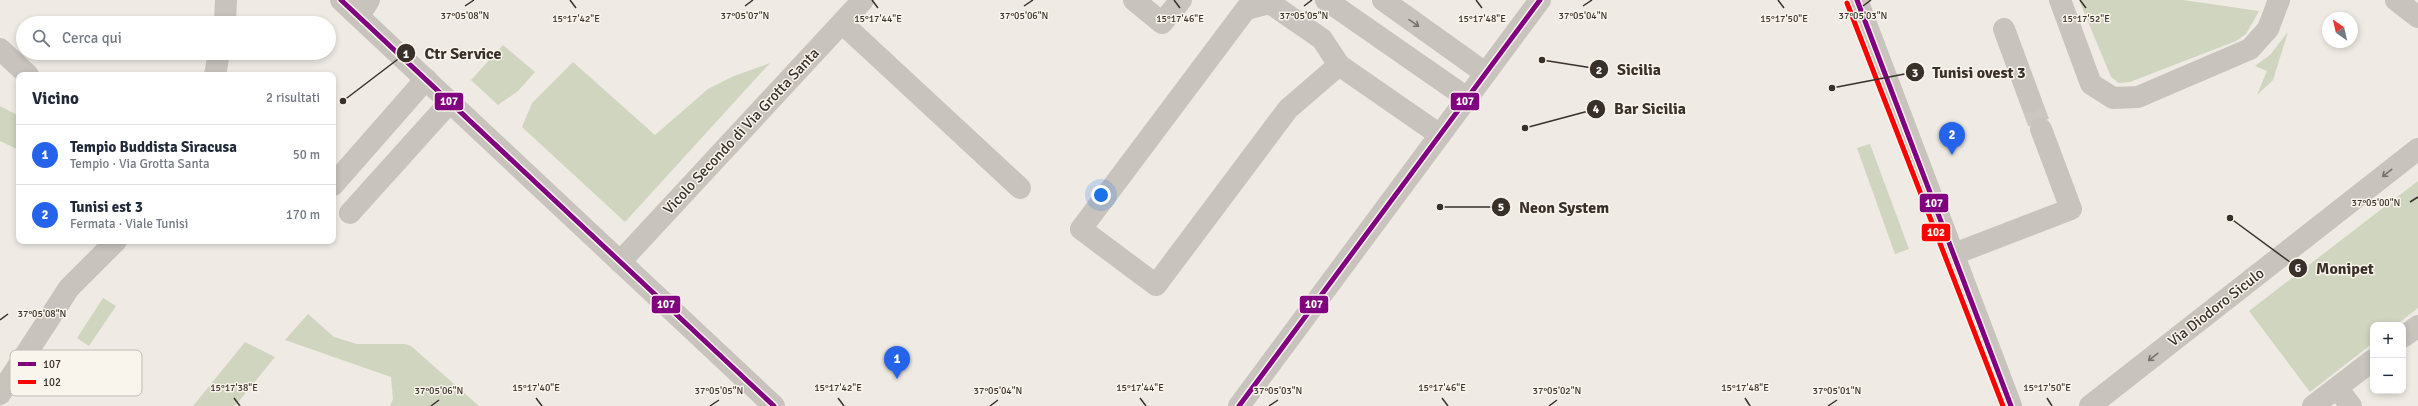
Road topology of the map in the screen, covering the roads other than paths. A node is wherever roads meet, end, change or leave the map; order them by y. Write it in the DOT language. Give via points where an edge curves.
graph roads {
  1 [pos="226,0"];
  2 [pos="341,0"];
  3 [pos="863,0"];
  4 [pos="1134,0"];
  5 [pos="1182,0"];
  6 [pos="1326,0"];
  7 [pos="1383,0"];
  8 [pos="1540,0"];
  9 [pos="2060,0"];
  10 [pos="2278,0"];
  11 [pos="2396,0"];
  12 [pos="1857,4"];
  13 [pos="364,8"];
  14 [pos="225,16"];
  15 [pos="2418,17"];
  16 [pos="842,23"];
  17 [pos="2004,29"];
  18 [pos="0,49"];
  19 [pos="218,60"];
  20 [pos="1339,65"];
  21 [pos="25,72"];
  22 [pos="216,72"];
  23 [pos="1485,73"];
  24 [pos="426,79"];
  25 [pos="1467,98"];
  26 [pos="450,102"];
  27 [pos="2031,102"];
  28 [pos="2041,130"];
  29 [pos="1440,135"];
  30 [pos="2418,149"];
  31 [pos="336,182"];
  32 [pos="1020,188"];
  33 [pos="350,213"];
  34 [pos="113,244"];
  35 [pos="1954,254"];
  36 [pos="620,262"];
  37 [pos="2418,326"];
  38 [pos="2406,335"];
  39 [pos="29,350"];
  40 [pos="2370,362"];
  41 [pos="10,379"];
  42 [pos="2337,388"];
  43 [pos="0,394"];
  44 [pos="774,406"];
  45 [pos="1239,406"];
  46 [pos="2011,406"];
  47 [pos="2090,406"];
  48 [pos="2313,406"];
  49 [pos="2351,406"];
  1 -- 14 [label="street"];
  2 -- 13 [label="street"];
  3 -- 16 [label="street, Vicolo Secondo di Via Grotta Santa"];
  4 -- 5 [label="street" via="1162,23"];
  6 -- 25 [label="street"];
  7 -- 23 [label="street, one-way"];
  8 -- 23 [label="street"];
  9 -- 10 [label="street" via="2090,84 2113,98 2138,97 2250,49 2268,28"];
  11 -- 15 [label="street"];
  12 -- 35 [label="street"];
  13 -- 24 [label="street"];
  16 -- 32 [label="street"];
  16 -- 36 [label="street, Vicolo Secondo di Via Grotta Santa"];
  17 -- 27 [label="street"];
  18 -- 21 [label="street"];
  19 -- 22 [label="street"];
  20 -- 20 [label="street" via="1322,39 1270,3 1246,9 1081,229 1156,285 1288,109"];
  20 -- 29 [label="street"];
  23 -- 25 [label="street"];
  24 -- 26 [label="street"];
  24 -- 31 [label="street"];
  25 -- 29 [label="street"];
  26 -- 33 [label="street"];
  26 -- 36 [label="street"];
  28 -- 35 [label="street" via="2071,209"];
  29 -- 45 [label="street"];
  30 -- 47 [label="street, Via Diodoro Siculo, one-way"];
  34 -- 39 [label="street" via="69,288"];
  35 -- 46 [label="street"];
  36 -- 44 [label="street"];
  37 -- 38 [label="street"];
  40 -- 42 [label="street"];
  41 -- 43 [label="street"];
  42 -- 48 [label="street"];
  42 -- 49 [label="street"];
}
